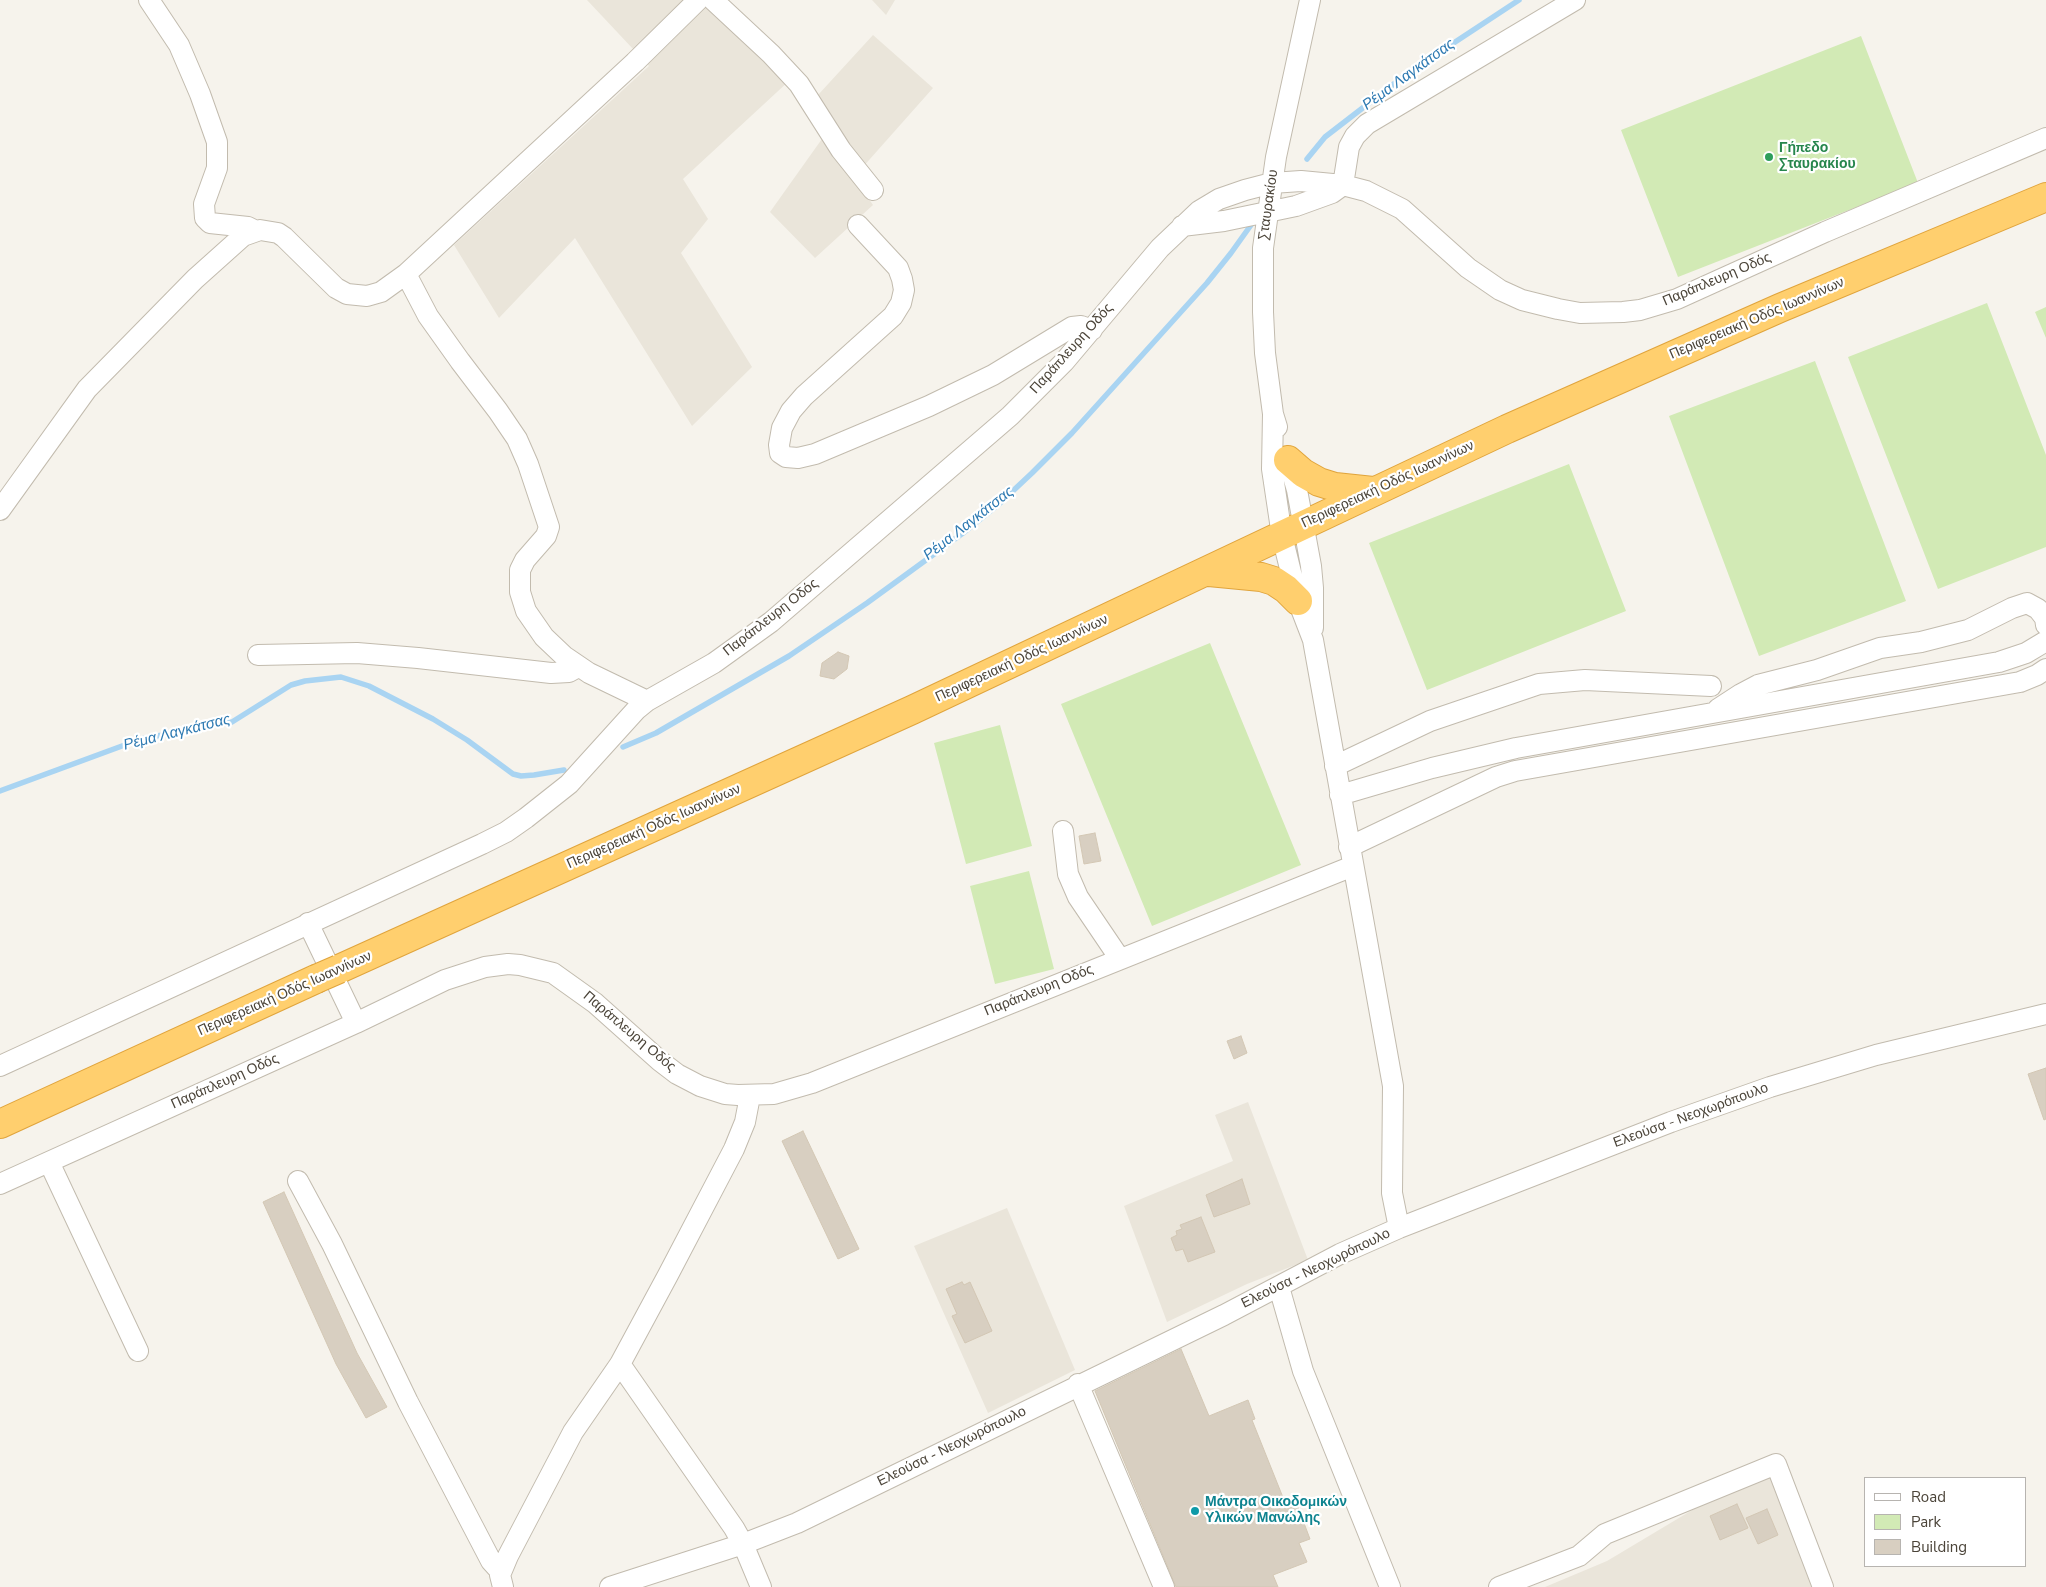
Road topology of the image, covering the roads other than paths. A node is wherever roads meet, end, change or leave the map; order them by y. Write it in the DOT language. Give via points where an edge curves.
graph roads {
  1 [pos="149,0"];
  2 [pos="698,0"];
  3 [pos="713,0"];
  4 [pos="1310,0"];
  5 [pos="1574,0"];
  6 [pos="2046,138"];
  7 [pos="1272,183"];
  8 [pos="1342,185"];
  9 [pos="873,190"];
  10 [pos="2046,197"];
  11 [pos="1268,212"];
  12 [pos="858,225"];
  13 [pos="1182,226"];
  14 [pos="254,230"];
  15 [pos="406,274"];
  16 [pos="1092,330"];
  17 [pos="1273,414"];
  18 [pos="1288,460"];
  19 [pos="1373,491"];
  20 [pos="0,510"];
  21 [pos="1293,530"];
  22 [pos="1207,572"];
  23 [pos="1298,601"];
  24 [pos="2046,625"];
  25 [pos="1313,640"];
  26 [pos="2046,641"];
  27 [pos="258,656"];
  28 [pos="578,667"];
  29 [pos="2046,668"];
  30 [pos="1712,686"];
  31 [pos="647,701"];
  32 [pos="1712,713"];
  33 [pos="1335,766"];
  34 [pos="1340,795"];
  35 [pos="1063,831"];
  36 [pos="1351,857"];
  37 [pos="308,924"];
  38 [pos="1120,959"];
  39 [pos="2046,1014"];
  40 [pos="356,1023"];
  41 [pos="0,1066"];
  42 [pos="750,1096"];
  43 [pos="0,1124"];
  44 [pos="49,1162"];
  45 [pos="298,1181"];
  46 [pos="0,1184"];
  47 [pos="1399,1228"];
  48 [pos="1279,1287"];
  49 [pos="138,1351"];
  50 [pos="620,1364"];
  51 [pos="1078,1384"];
  52 [pos="743,1544"];
  53 [pos="502,1579"];
  54 [pos="610,1587"];
  55 [pos="761,1587"];
  56 [pos="1164,1587"];
  57 [pos="1390,1587"];
  58 [pos="1500,1587"];
  59 [pos="1822,1587"];
  1 -- 14 [label="street" via="179,45 217,142 217,168 204,204 205,218 210,223"];
  2 -- 15 [label="street"];
  3 -- 9 [label="street" via="794,78 841,150"];
  4 -- 7 [label="street, Σταυρακίου"];
  5 -- 8 [label="street" via="1368,124 1349,147"];
  6 -- 8 [label="street, Παράπλευρη Οδός" via="1841,224 1677,299 1623,312 1580,313 1522,300 1468,268 1402,209"];
  7 -- 8 [label="street, Παράπλευρη Οδός" via="1301,181"];
  7 -- 11 [label="street, Σταυρακίου"];
  7 -- 13 [label="street, Παράπλευρη Οδός" via="1219,199"];
  8 -- 11 [label="street" via="1312,202"];
  10 -- 19 [label="highway, Περιφερειακή Οδός Ιωαννίνων" via="1754,320"];
  11 -- 13 [label="street"];
  11 -- 17 [label="street, Σταυρακίου" via="1263,312"];
  12 -- 16 [label="street" via="898,268 904,290 901,303 893,316 791,411 778,445 780,453 786,457 815,454 960,393 1072,327"];
  13 -- 16 [label="street, Παράπλευρη Οδός"];
  14 -- 15 [label="street" via="274,231 284,237 336,288 347,294 373,295"];
  14 -- 20 [label="street" via="211,263 87,389"];
  15 -- 28 [label="street" via="433,322 517,439 528,464 549,527 543,540 522,565 520,592 526,610 544,637"];
  16 -- 31 [label="street, Παράπλευρη Οδός" via="1010,416 771,622 714,663"];
  17 -- 18 [label="street"];
  17 -- 21 [label="street" via="1272,469"];
  18 -- 19 [label="highway" via="1319,482 1344,489"];
  18 -- 21 [label="street" via="1297,490"];
  19 -- 21 [label="highway, Περιφερειακή Οδός Ιωαννίνων"];
  21 -- 22 [label="highway, Περιφερειακή Οδός Ιωαννίνων"];
  21 -- 23 [label="street"];
  21 -- 25 [label="street" via="1313,588"];
  22 -- 23 [label="highway" via="1274,581"];
  22 -- 43 [label="highway, Περιφερειακή Οδός Ιωαννίνων" via="903,714"];
  23 -- 25 [label="street"];
  24 -- 32 [label="street" via="2038,609 2027,603 1968,630 1880,648 1817,670 1758,685"];
  25 -- 33 [label="street"];
  26 -- 32 [label="street" via="2026,653 1985,665"];
  27 -- 28 [label="street" via="357,653 551,673 569,672"];
  28 -- 31 [label="street"];
  29 -- 36 [label="street, Παράπλευρη Οδός" via="2020,682 1515,771 1496,777"];
  30 -- 33 [label="street" via="1585,680 1540,684 1430,721"];
  31 -- 37 [label="street, Παράπλευρη Οδός" via="569,784 506,832"];
  32 -- 34 [label="street" via="1494,753"];
  33 -- 34 [label="street"];
  34 -- 36 [label="street"];
  35 -- 38 [label="street" via="1068,874 1078,897"];
  36 -- 38 [label="street, Παράπλευρη Οδός"];
  36 -- 47 [label="street" via="1393,1086 1392,1193"];
  37 -- 40 [label="street"];
  37 -- 41 [label="street, Παράπλευρη Οδός"];
  38 -- 42 [label="street, Παράπλευρη Οδός" via="812,1083 774,1094"];
  39 -- 47 [label="street, Ελεούσα - Νεοχωρόπουλο" via="1876,1055 1770,1087"];
  40 -- 42 [label="street, Παράπλευρη Οδός" via="463,973 485,967 520,965 553,973 566,981 687,1080 712,1091"];
  40 -- 44 [label="street, Παράπλευρη Οδός"];
  42 -- 50 [label="street" via="746,1122 734,1149"];
  44 -- 46 [label="street, Παράπλευρη Οδός"];
  44 -- 49 [label="street"];
  45 -- 53 [label="street" via="408,1402"];
  47 -- 48 [label="street, Ελεούσα - Νεοχωρόπουλο" via="1340,1254"];
  48 -- 51 [label="street, Ελεούσα - Νεοχωρόπουλο"];
  48 -- 57 [label="street" via="1303,1371"];
  50 -- 52 [label="street"];
  50 -- 53 [label="street" via="573,1432 520,1532"];
  51 -- 52 [label="street, Ελεούσα - Νεοχωρόπουλο" via="832,1507"];
  51 -- 56 [label="street"];
  52 -- 54 [label="street, Ελεούσα - Νεοχωρόπουλο"];
  52 -- 55 [label="street"];
  58 -- 59 [label="street" via="1579,1556 1605,1534 1776,1464"];
}
